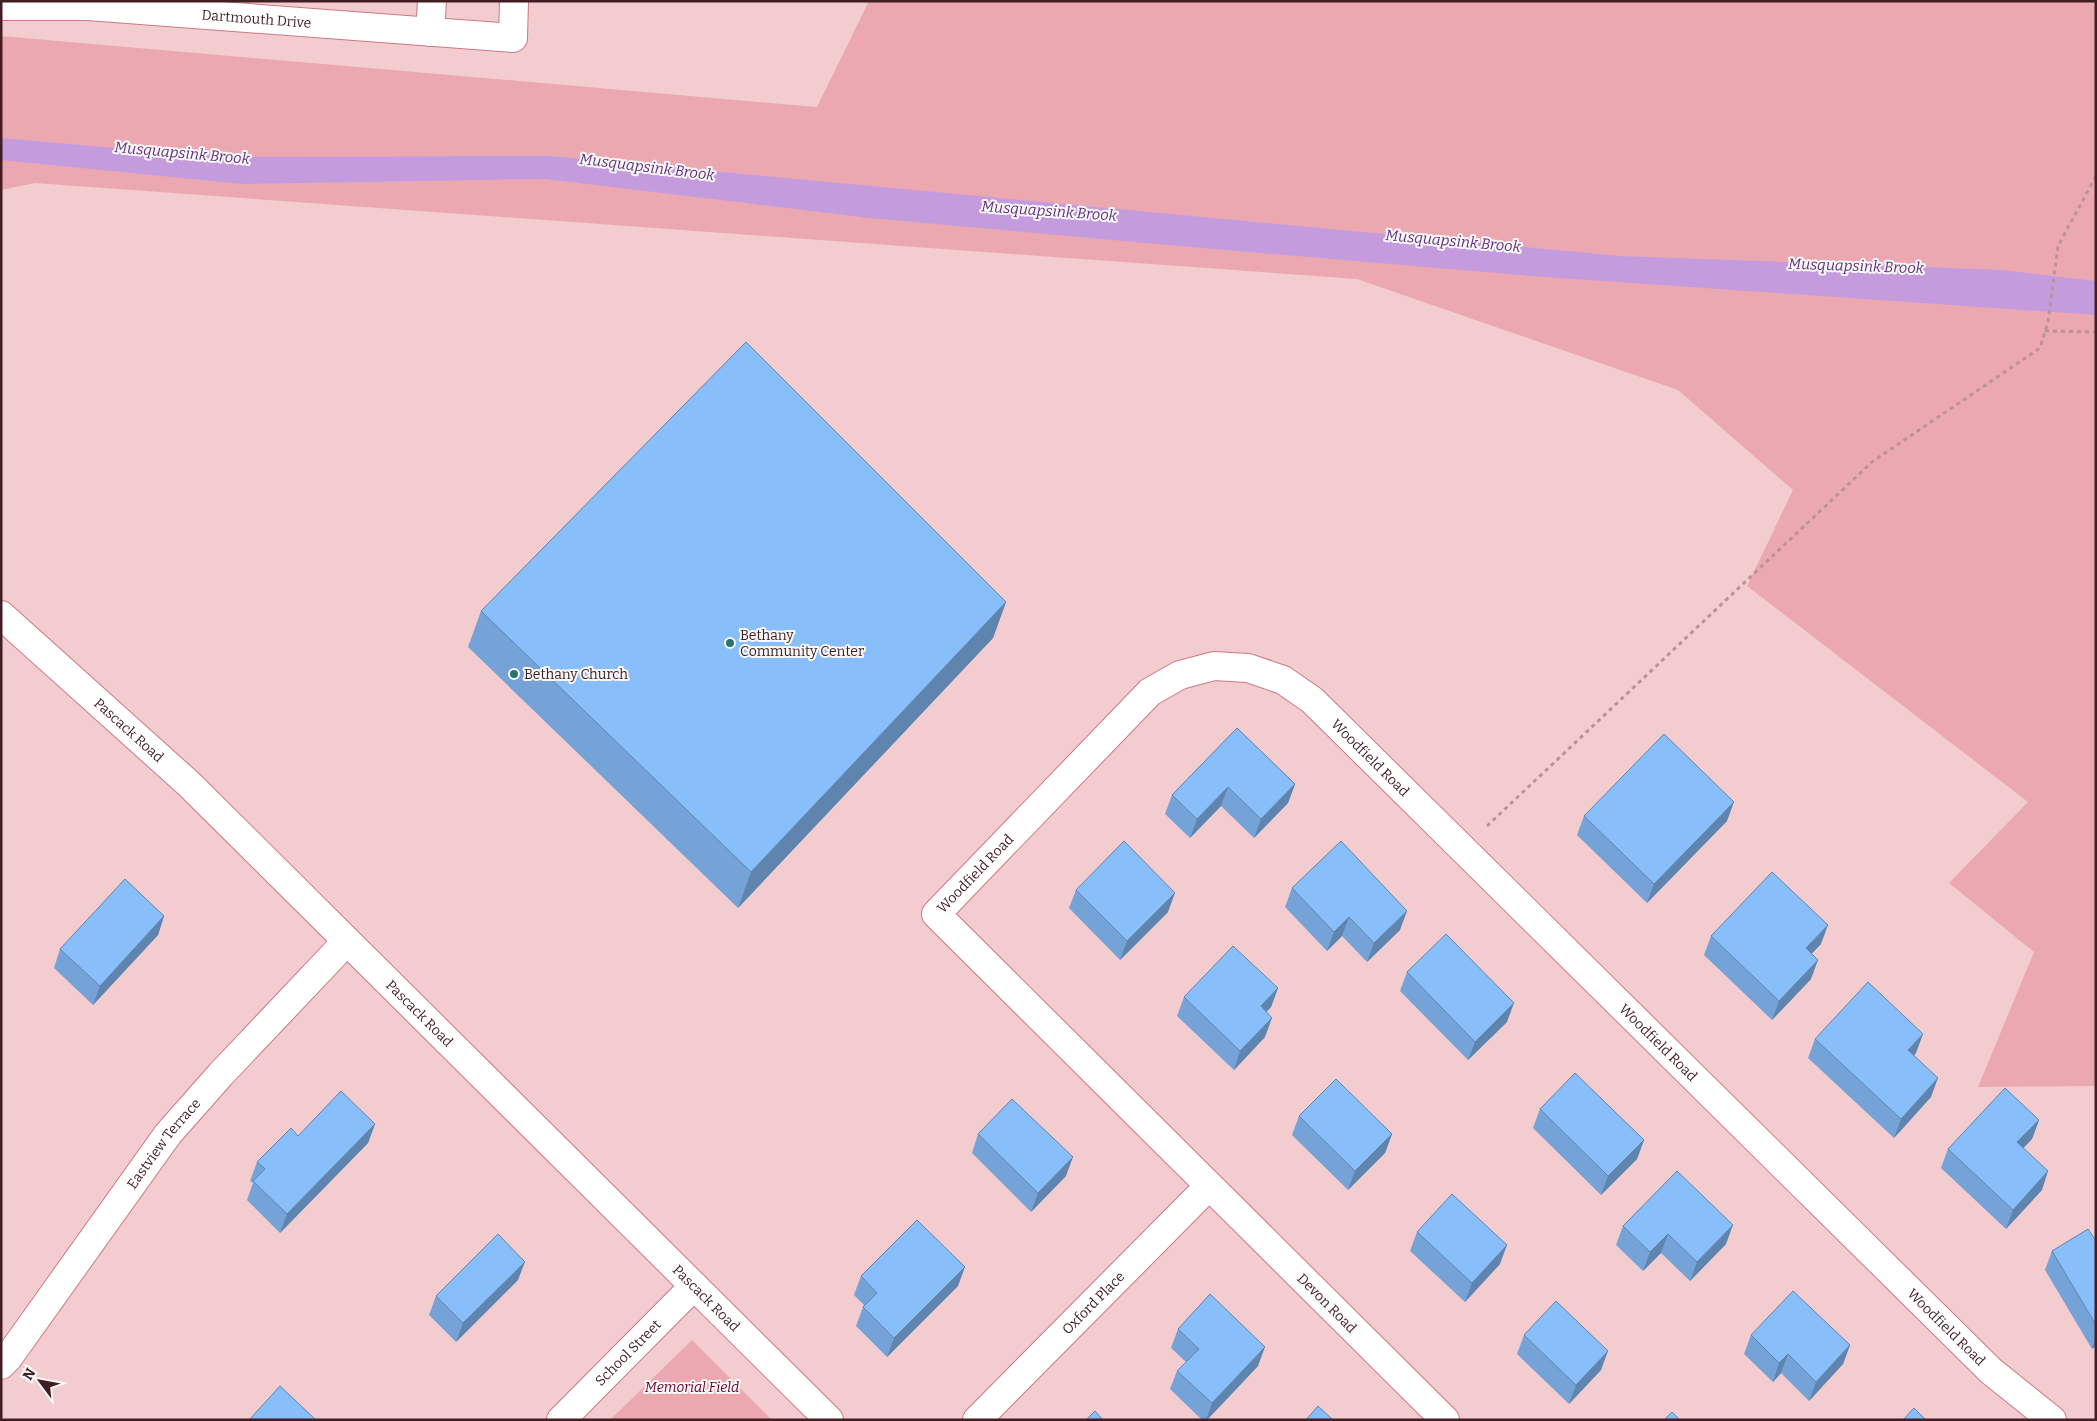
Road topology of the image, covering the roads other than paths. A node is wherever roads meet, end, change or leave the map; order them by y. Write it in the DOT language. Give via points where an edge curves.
graph roads {
  1 [pos="432,1"];
  2 [pos="514,1"];
  3 [pos="88,4"];
  4 [pos="1,6"];
  5 [pos="430,32"];
  6 [pos="1,615"];
  7 [pos="347,940"];
  8 [pos="1209,1186"];
  9 [pos="694,1286"];
  10 [pos="1,1365"];
  11 [pos="561,1420"];
  12 [pos="829,1420"];
  13 [pos="977,1420"];
  14 [pos="1445,1420"];
  15 [pos="2052,1420"];
  1 -- 5 [label="street"];
  2 -- 5 [label="street, Dartmouth Drive" via="513,38"];
  3 -- 4 [label="street, Dartmouth Drive"];
  3 -- 5 [label="street, Dartmouth Drive"];
  6 -- 7 [label="street, Pascack Road" via="189,784"];
  7 -- 9 [label="street, Pascack Road"];
  7 -- 10 [label="street, Eastview Terrace" via="168,1134"];
  8 -- 13 [label="street, Oxford Place"];
  8 -- 14 [label="street, Devon Road"];
  8 -- 15 [label="street, Woodfield Road" via="936,914 1150,692 1180,675 1214,666 1248,668 1283,680 1312,700 1984,1364"];
  9 -- 11 [label="street, School Street"];
  9 -- 12 [label="street, Pascack Road"];
}
